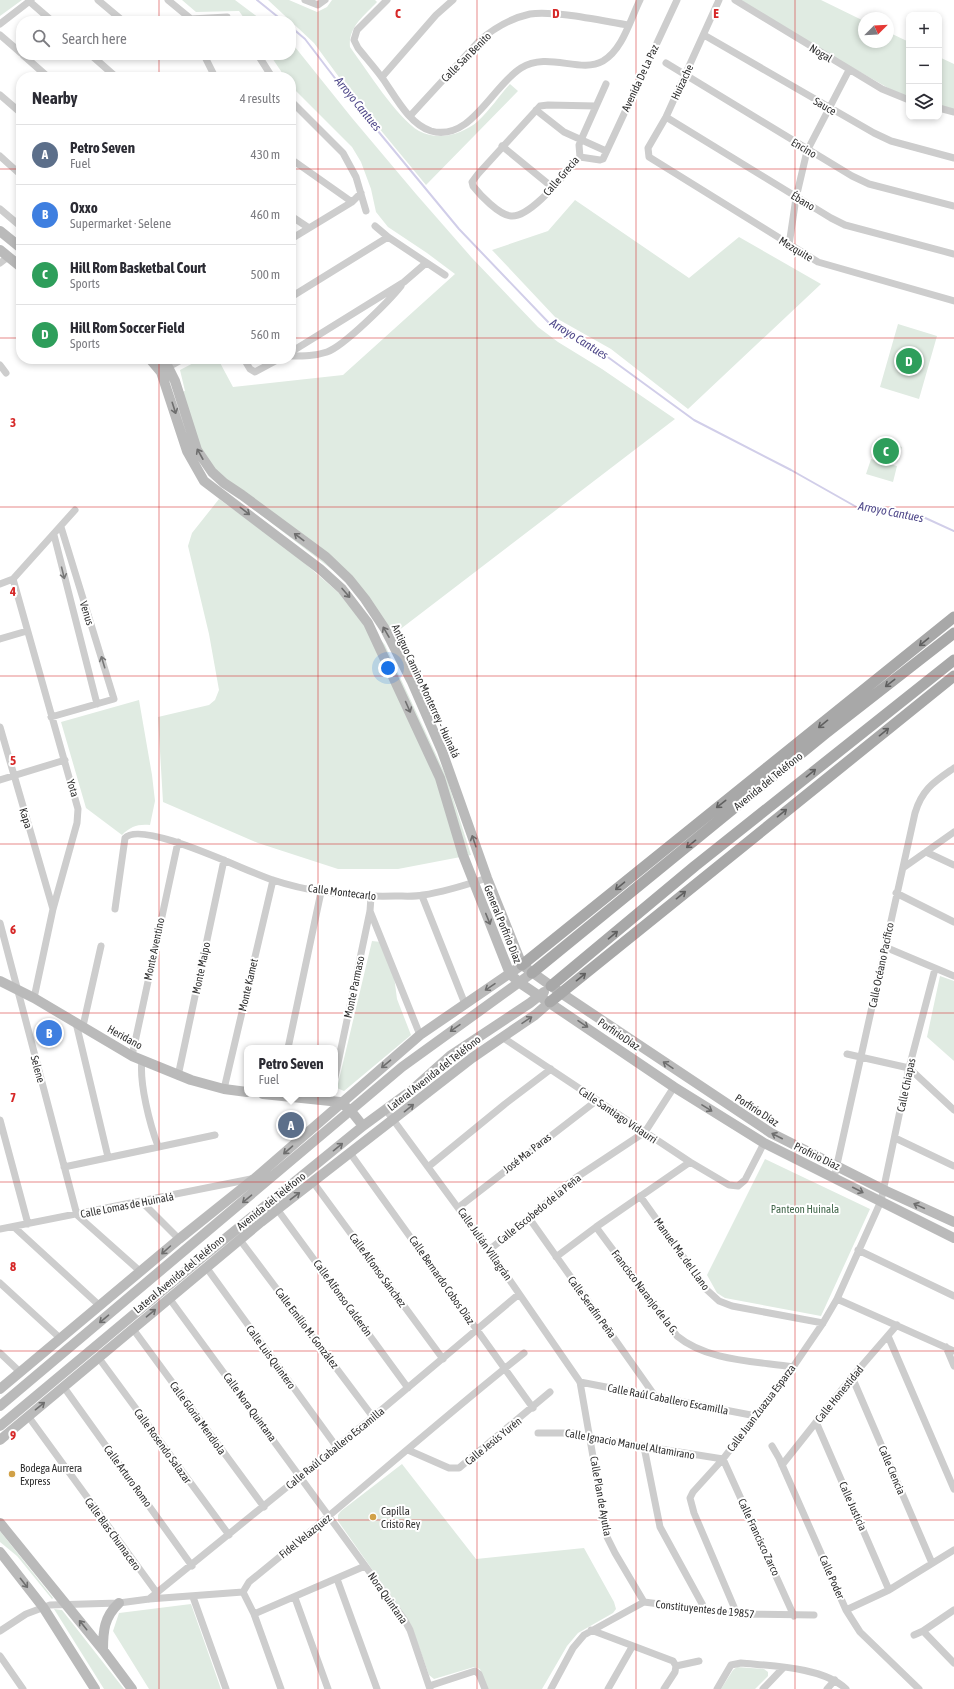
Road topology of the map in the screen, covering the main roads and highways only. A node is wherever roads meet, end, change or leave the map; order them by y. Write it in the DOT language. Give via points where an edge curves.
graph roads {
  1 [pos="952,622"];
  2 [pos="954,633"];
  3 [pos="954,660"];
  4 [pos="954,676"];
  5 [pos="717,848"];
  6 [pos="653,859"];
  7 [pos="726,859"];
  8 [pos="660,869"];
  9 [pos="522,965"];
  10 [pos="532,973"];
  11 [pos="551,986"];
  12 [pos="550,1002"];
  1 -- 6 [label="main road, one-way"];
  2 -- 8 [label="main road, Avenida del Teléfono, one-way" via="826,733"];
  5 -- 3 [label="main road, one-way"];
  7 -- 4 [label="main road, one-way"];
  5 -- 7 [label="main road"];
  11 -- 5 [label="main road, one-way"];
  6 -- 8 [label="main road"];
  6 -- 9 [label="main road, one-way"];
  12 -- 7 [label="main road, one-way"];
  8 -- 10 [label="main road, Avenida del Teléfono"];
}
